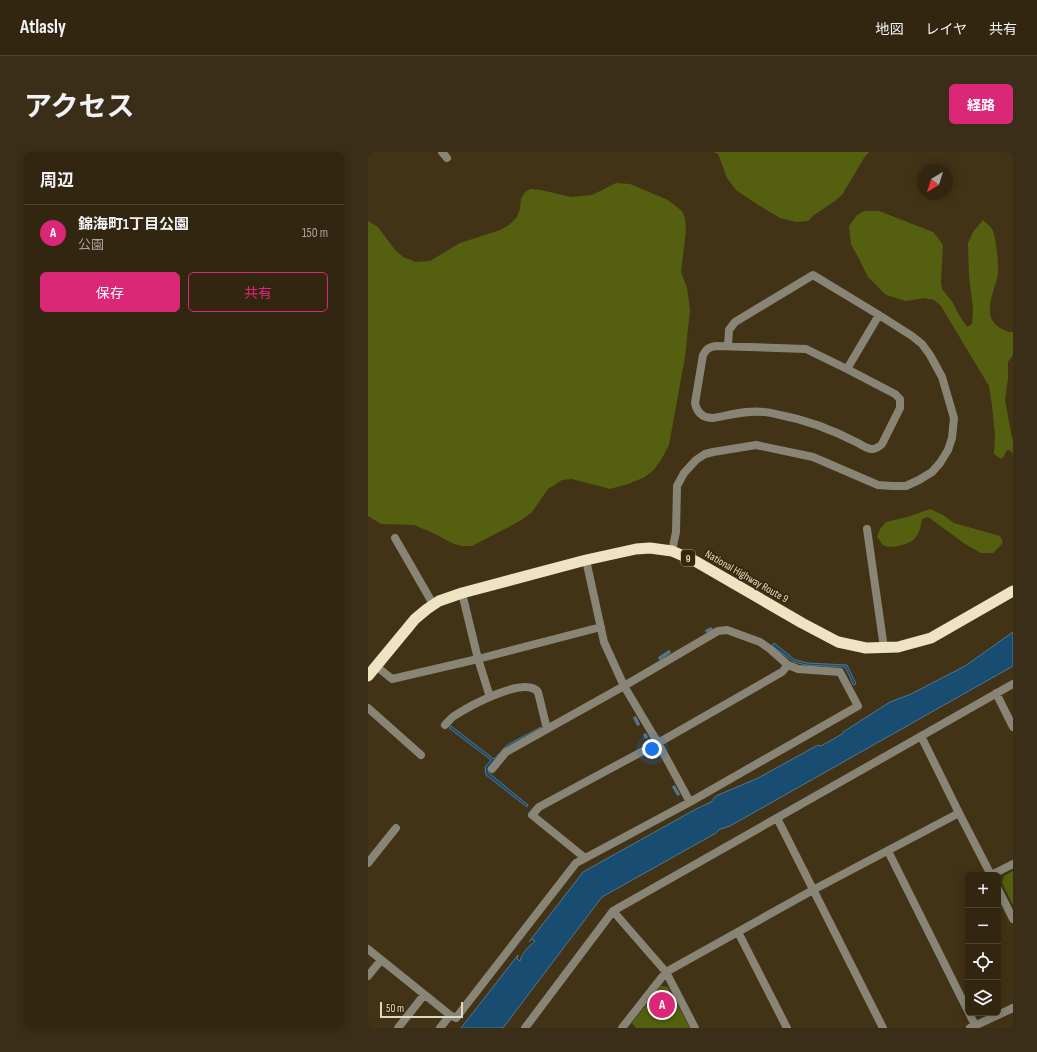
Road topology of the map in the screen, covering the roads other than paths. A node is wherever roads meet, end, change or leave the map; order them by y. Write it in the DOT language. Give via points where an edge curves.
graph roads {
  1 [pos="879,315"];
  2 [pos="728,346"];
  3 [pos="847,369"];
  4 [pos="867,529"];
  5 [pos="395,538"];
  6 [pos="672,551"];
  7 [pos="586,560"];
  8 [pos="1013,591"];
  9 [pos="462,593"];
  10 [pos="434,604"];
  11 [pos="601,627"];
  12 [pos="884,648"];
  13 [pos="478,659"];
  14 [pos="788,664"];
  15 [pos="376,666"];
  16 [pos="368,675"];
  17 [pos="1013,684"];
  18 [pos="624,686"];
  19 [pos="996,693"];
  20 [pos="490,697"];
  21 [pos="368,708"];
  22 [pos="446,725"];
  23 [pos="1013,727"];
  24 [pos="547,729"];
  25 [pos="922,736"];
  26 [pos="658,743"];
  27 [pos="421,755"];
  28 [pos="492,769"];
  29 [pos="690,802"];
  30 [pos="959,813"];
  31 [pos="777,818"];
  32 [pos="396,828"];
  33 [pos="888,851"];
  34 [pos="585,858"];
  35 [pos="368,863"];
  36 [pos="1013,864"];
  37 [pos="989,872"];
  38 [pos="997,872"];
  39 [pos="813,890"];
  40 [pos="1001,895"];
  41 [pos="613,911"];
  42 [pos="1013,919"];
  43 [pos="738,932"];
  44 [pos="368,950"];
  45 [pos="381,960"];
  46 [pos="666,972"];
  47 [pos="368,976"];
  48 [pos="424,995"];
  49 [pos="965,1004"];
  50 [pos="1013,1008"];
  51 [pos="450,1015"];
  52 [pos="970,1016"];
  53 [pos="973,1027"];
  54 [pos="398,1028"];
  55 [pos="440,1028"];
  56 [pos="525,1028"];
  57 [pos="622,1028"];
  58 [pos="695,1028"];
  59 [pos="787,1028"];
  60 [pos="883,1028"];
  1 -- 2 [label="street" via="814,275 735,322 729,330"];
  1 -- 3 [label="street"];
  1 -- 6 [label="street" via="922,344 942,377 954,418 954,428 948,450 940,463 919,480 906,486 892,486 878,485 813,457 756,445 705,454 684,473 677,486 676,532"];
  2 -- 3 [label="street" via="806,349"];
  2 -- 3 [label="street" via="711,347 705,351 695,403 699,413 713,418 745,412 765,412 812,424 868,448 878,448 900,408 900,399"];
  4 -- 12 [label="street"];
  5 -- 10 [label="street"];
  6 -- 7 [label="highway, National Highway Route 9 / 9" via="636,549"];
  6 -- 12 [label="highway, National Highway Route 9 / 9" via="695,561 838,642 866,648"];
  7 -- 9 [label="highway, National Highway Route 9 / 9"];
  7 -- 11 [label="street"];
  8 -- 12 [label="highway, National Highway Route 9 / 9" via="931,638"];
  9 -- 10 [label="highway, National Highway Route 9 / 9"];
  9 -- 13 [label="street"];
  10 -- 15 [label="highway, National Highway Route 9 / 9" via="415,618"];
  11 -- 13 [label="street"];
  11 -- 18 [label="street" via="604,642"];
  13 -- 15 [label="street" via="392,679"];
  13 -- 20 [label="street"];
  14 -- 18 [label="street" via="760,642 727,630 718,631"];
  14 -- 26 [label="street" via="782,672"];
  14 -- 29 [label="street" via="798,669 840,672 858,706"];
  15 -- 16 [label="highway, National Highway Route 9 / 9"];
  17 -- 19 [label="street"];
  18 -- 24 [label="street"];
  18 -- 26 [label="street"];
  19 -- 23 [label="street"];
  19 -- 25 [label="street"];
  20 -- 22 [label="street" via="452,717"];
  20 -- 24 [label="street" via="507,690 535,688"];
  21 -- 27 [label="street"];
  24 -- 28 [label="street" via="506,752"];
  25 -- 30 [label="street"];
  25 -- 31 [label="street"];
  26 -- 29 [label="street"];
  26 -- 34 [label="street" via="539,807 532,815"];
  29 -- 34 [label="street"];
  30 -- 33 [label="street"];
  30 -- 37 [label="street"];
  31 -- 39 [label="street"];
  31 -- 41 [label="street"];
  32 -- 35 [label="street"];
  33 -- 39 [label="street"];
  33 -- 49 [label="street"];
  34 -- 51 [label="street" via="576,863 456,1018"];
  36 -- 38 [label="street"];
  39 -- 43 [label="street"];
  39 -- 60 [label="street"];
  40 -- 42 [label="street"];
  41 -- 46 [label="street"];
  41 -- 56 [label="street"];
  43 -- 46 [label="street"];
  43 -- 59 [label="street"];
  44 -- 45 [label="street"];
  45 -- 47 [label="street"];
  45 -- 48 [label="street"];
  46 -- 57 [label="street"];
  46 -- 58 [label="street"];
  48 -- 51 [label="street"];
  48 -- 54 [label="street"];
  50 -- 53 [label="street"];
  51 -- 55 [label="street"];
  52 -- 53 [label="street"];
}
